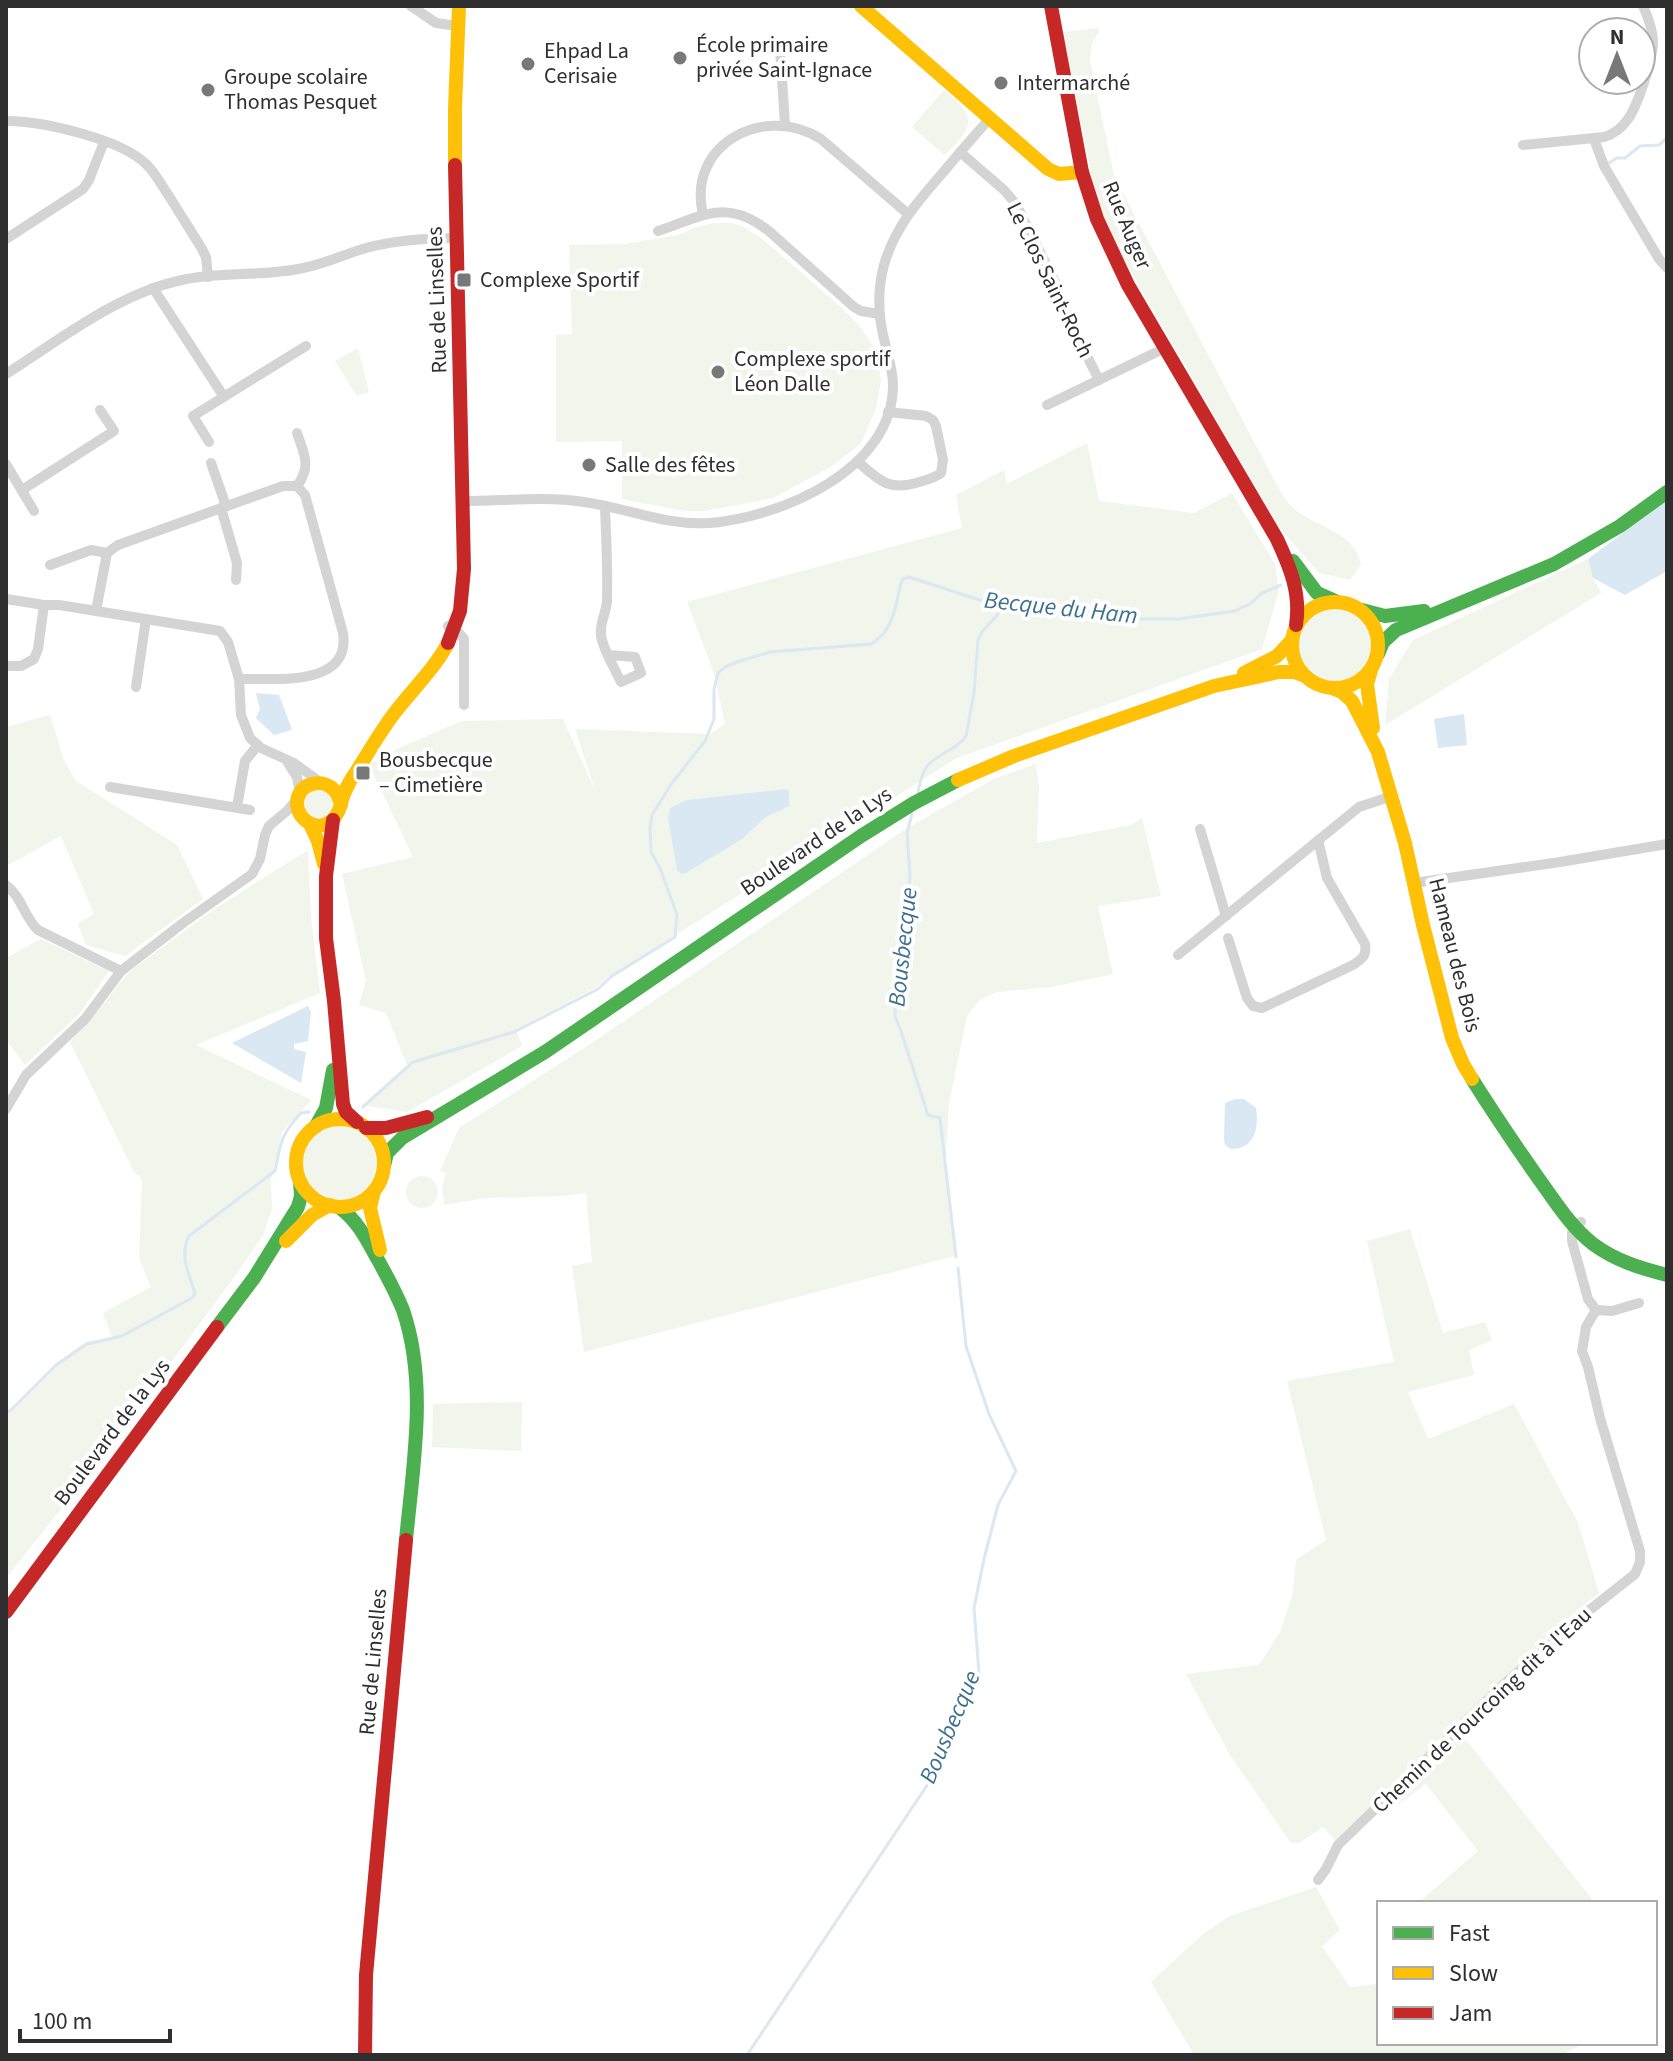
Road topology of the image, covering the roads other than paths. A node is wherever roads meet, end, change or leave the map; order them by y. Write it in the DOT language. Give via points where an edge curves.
graph roads {
  1 [pos="411,6"];
  2 [pos="459,6"];
  3 [pos="861,6"];
  4 [pos="1051,6"];
  5 [pos="1643,6"];
  6 [pos="458,26"];
  7 [pos="780,48"];
  8 [pos="990,118"];
  9 [pos="6,121"];
  10 [pos="785,125"];
  11 [pos="1594,139"];
  12 [pos="104,142"];
  13 [pos="1523,145"];
  14 [pos="960,152"];
  15 [pos="1082,172"];
  16 [pos="703,214"];
  17 [pos="908,214"];
  18 [pos="658,231"];
  19 [pos="457,238"];
  20 [pos="6,239"];
  21 [pos="1667,268"];
  22 [pos="208,277"];
  23 [pos="153,288"];
  24 [pos="880,314"];
  25 [pos="306,346"];
  26 [pos="1165,348"];
  27 [pos="6,374"];
  28 [pos="1099,380"];
  29 [pos="224,397"];
  30 [pos="1047,405"];
  31 [pos="100,410"];
  32 [pos="888,412"];
  33 [pos="297,433"];
  34 [pos="209,442"];
  35 [pos="858,462"];
  36 [pos="211,463"];
  37 [pos="6,464"];
  38 [pos="297,486"];
  39 [pos="22,490"];
  40 [pos="1667,492"];
  41 [pos="463,501"];
  42 [pos="605,506"];
  43 [pos="223,507"];
  44 [pos="34,511"];
  45 [pos="1277,539"];
  46 [pos="107,553"];
  47 [pos="50,565"];
  48 [pos="236,580"];
  49 [pos="1470,598"];
  50 [pos="6,599"];
  51 [pos="1336,601"];
  52 [pos="44,605"];
  53 [pos="1361,610"];
  54 [pos="96,611"];
  55 [pos="146,619"];
  56 [pos="451,628"];
  57 [pos="1294,632"];
  58 [pos="1378,654"];
  59 [pos="608,655"];
  60 [pos="6,666"];
  61 [pos="1371,669"];
  62 [pos="1305,676"];
  63 [pos="239,679"];
  64 [pos="1214,686"];
  65 [pos="136,687"];
  66 [pos="1332,688"];
  67 [pos="464,705"];
  68 [pos="258,745"];
  69 [pos="1378,752"];
  70 [pos="280,757"];
  71 [pos="323,783"];
  72 [pos="110,787"];
  73 [pos="298,796"];
  74 [pos="1392,796"];
  75 [pos="341,805"];
  76 [pos="237,807"];
  77 [pos="250,810"];
  78 [pos="273,820"];
  79 [pos="333,820"];
  80 [pos="307,822"];
  81 [pos="1200,829"];
  82 [pos="1318,840"];
  83 [pos="1667,844"];
  84 [pos="326,876"];
  85 [pos="1414,883"];
  86 [pos="6,885"];
  87 [pos="1226,916"];
  88 [pos="1228,938"];
  89 [pos="1178,955"];
  90 [pos="121,971"];
  91 [pos="337,1038"];
  92 [pos="474,1095"];
  93 [pos="6,1109"];
  94 [pos="361,1125"];
  95 [pos="315,1127"];
  96 [pos="384,1166"];
  97 [pos="300,1182"];
  98 [pos="374,1191"];
  99 [pos="335,1206"];
  100 [pos="1578,1225"];
  101 [pos="1663,1274"];
  102 [pos="388,1277"];
  103 [pos="254,1278"];
  104 [pos="1639,1303"];
  105 [pos="1596,1310"];
  106 [pos="6,1612"];
  107 [pos="1318,1880"];
  108 [pos="365,2055"];
  1 -- 6 [label="street" via="436,23"];
  2 -- 6 [label="main road, Rue de Linselles"];
  3 -- 8 [label="main road, Rue Auger"];
  4 -- 15 [label="main road"];
  5 -- 11 [label="street" via="1653,47 1634,109 1614,134"];
  6 -- 19 [label="main road, Rue de Linselles"];
  7 -- 10 [label="street"];
  8 -- 14 [label="street"];
  8 -- 15 [label="main road, Rue Auger" via="1052,171"];
  9 -- 12 [label="street" via="47,124"];
  10 -- 16 [label="street" via="746,131 721,148 701,180"];
  10 -- 17 [label="street" via="821,139"];
  11 -- 13 [label="street"];
  11 -- 21 [label="street" via="1604,166"];
  12 -- 20 [label="street" via="83,189"];
  12 -- 22 [label="street" via="133,154 153,171 202,249"];
  14 -- 17 [label="street"];
  14 -- 28 [label="street, Le Clos Saint-Roch" via="1016,204"];
  15 -- 26 [label="main road, Rue Auger" via="1110,250"];
  16 -- 18 [label="street"];
  16 -- 24 [label="street" via="738,214 759,223 854,307"];
  17 -- 24 [label="street" via="885,262"];
  19 -- 22 [label="street" via="391,243 278,273"];
  19 -- 41 [label="main road, Rue de Linselles"];
  22 -- 23 [label="street"];
  23 -- 27 [label="street" via="115,305"];
  23 -- 29 [label="street"];
  24 -- 32 [label="street" via="892,377"];
  25 -- 29 [label="street"];
  26 -- 28 [label="street, Le Clos Saint-Roch"];
  26 -- 45 [label="main road, Rue Auger"];
  28 -- 30 [label="street, Le Clos Saint-Roch"];
  29 -- 34 [label="street" via="193,416"];
  31 -- 39 [label="street" via="114,431"];
  32 -- 35 [label="street"];
  32 -- 35 [label="street" via="933,420 941,473 895,487"];
  33 -- 38 [label="street" via="306,466"];
  35 -- 42 [label="street" via="796,500 739,519 682,522"];
  36 -- 43 [label="street"];
  37 -- 39 [label="street"];
  38 -- 43 [label="street"];
  38 -- 63 [label="street" via="305,495 343,633 343,652 330,668 311,676"];
  39 -- 44 [label="street"];
  40 -- 49 [label="main road" via="1574,554"];
  41 -- 42 [label="street" via="563,500"];
  41 -- 56 [label="main road, Rue de Linselles" via="462,592"];
  42 -- 59 [label="street" via="607,601 601,629"];
  43 -- 46 [label="street"];
  43 -- 48 [label="street"];
  45 -- 51 [label="main road, Rue Auger" via="1312,588"];
  45 -- 57 [label="main road, Rue Auger" via="1297,589"];
  46 -- 47 [label="street" via="91,550"];
  46 -- 54 [label="street"];
  49 -- 53 [label="main road" via="1394,616"];
  49 -- 58 [label="main road" via="1396,630"];
  50 -- 52 [label="street"];
  51 -- 53 [label="main road"];
  51 -- 57 [label="main road" via="1310,609"];
  52 -- 54 [label="street"];
  52 -- 60 [label="street" via="34,659"];
  53 -- 58 [label="main road" via="1375,627"];
  54 -- 55 [label="street"];
  55 -- 63 [label="street" via="220,631"];
  55 -- 65 [label="street"];
  56 -- 67 [label="street" via="464,639"];
  56 -- 71 [label="main road, Rue de Linselles" via="352,764 338,779"];
  56 -- 75 [label="main road, Rue de Linselles" via="448,644 376,740"];
  57 -- 62 [label="main road" via="1294,659"];
  57 -- 64 [label="main road, Boulevard de la Lys" via="1285,651 1272,660"];
  58 -- 61 [label="main road"];
  61 -- 66 [label="main road" via="1352,685"];
  61 -- 69 [label="main road, Hameau des Bois" via="1368,693"];
  62 -- 64 [label="main road, Boulevard de la Lys" via="1279,672"];
  62 -- 66 [label="main road"];
  63 -- 68 [label="street" via="241,715"];
  64 -- 92 [label="main road, Boulevard de la Lys" via="1002,760 924,797"];
  66 -- 69 [label="main road, Hameau des Bois" via="1352,701"];
  68 -- 70 [label="street"];
  68 -- 76 [label="street" via="245,761"];
  69 -- 74 [label="main road, Hameau des Bois"];
  70 -- 71 [label="street"];
  70 -- 73 [label="street" via="294,772"];
  71 -- 73 [label="main road" via="308,785"];
  71 -- 75 [label="main road" via="338,793"];
  72 -- 76 [label="street"];
  73 -- 78 [label="street"];
  73 -- 80 [label="main road" via="298,812"];
  74 -- 82 [label="street" via="1363,805"];
  74 -- 85 [label="main road, Hameau des Bois"];
  75 -- 79 [label="main road"];
  76 -- 77 [label="street"];
  78 -- 80 [label="street"];
  78 -- 90 [label="street" via="248,878"];
  79 -- 80 [label="main road" via="322,825"];
  79 -- 84 [label="main road"];
  80 -- 84 [label="main road"];
  81 -- 87 [label="street"];
  82 -- 87 [label="street"];
  82 -- 88 [label="street" via="1327,878 1365,944 1363,957 1262,1008 1247,998"];
  83 -- 85 [label="street"];
  84 -- 91 [label="main road" via="325,929"];
  85 -- 100 [label="main road, Hameau des Bois" via="1458,1055 1561,1212"];
  86 -- 90 [label="street" via="38,930"];
  87 -- 89 [label="street"];
  90 -- 93 [label="street" via="85,1019 26,1075"];
  91 -- 94 [label="main road" via="343,1104 348,1116"];
  91 -- 95 [label="main road" via="326,1108"];
  92 -- 94 [label="main road, Boulevard de la Lys" via="422,1119 383,1129"];
  92 -- 96 [label="main road, Boulevard de la Lys" via="399,1141 387,1153"];
  94 -- 95 [label="main road" via="335,1119"];
  94 -- 96 [label="main road" via="380,1145"];
  95 -- 97 [label="main road" via="297,1154"];
  96 -- 98 [label="main road"];
  97 -- 99 [label="main road" via="313,1197"];
  97 -- 103 [label="main road, Boulevard de la Lys" via="298,1207"];
  98 -- 99 [label="main road" via="358,1203"];
  98 -- 102 [label="main road, Rue de Linselles" via="372,1219"];
  99 -- 102 [label="main road, Rue de Linselles" via="357,1223"];
  99 -- 103 [label="main road, Boulevard de la Lys" via="320,1209 303,1223"];
  100 -- 101 [label="main road, Hameau des Bois" via="1592,1243 1615,1258"];
  100 -- 105 [label="street" via="1572,1246"];
  102 -- 108 [label="main road, Rue de Linselles" via="408,1330 415,1435 367,1959"];
  103 -- 106 [label="main road, Boulevard de la Lys"];
  104 -- 105 [label="street"];
  105 -- 107 [label="street, Chemin de Tourcoing dit à l'Eau" via="1582,1351 1634,1527 1638,1569 1502,1686 1338,1845"];
}
